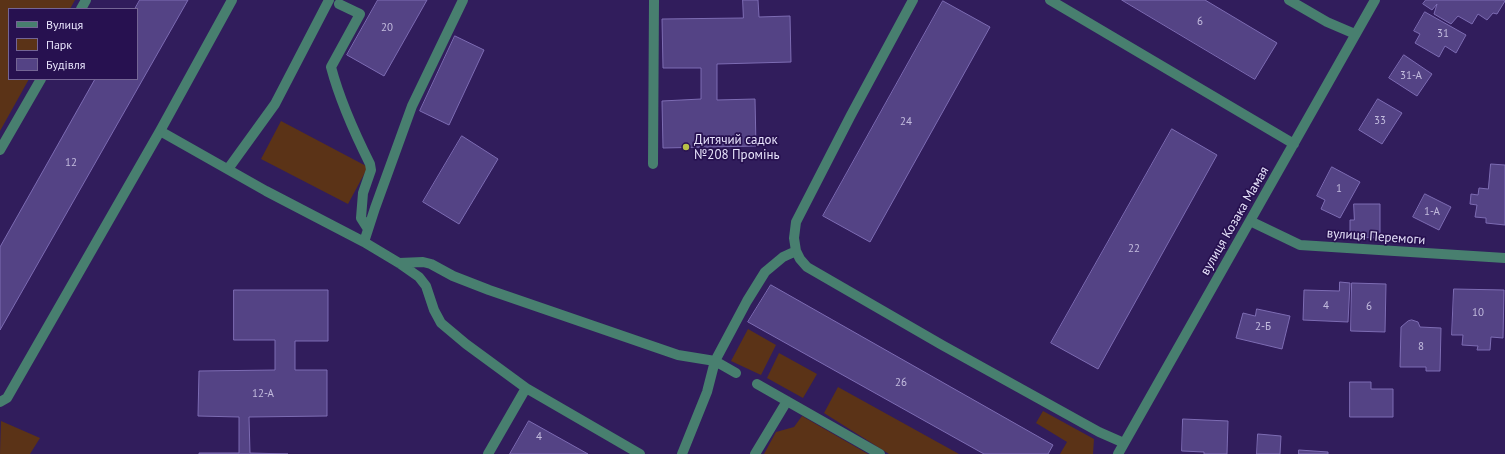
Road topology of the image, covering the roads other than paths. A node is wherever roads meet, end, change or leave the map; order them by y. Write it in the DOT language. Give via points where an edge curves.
graph roads {
  1 [pos="232,0"];
  2 [pos="329,0"];
  3 [pos="463,0"];
  4 [pos="654,0"];
  5 [pos="913,0"];
  6 [pos="1050,0"];
  7 [pos="1289,0"];
  8 [pos="1375,0"];
  9 [pos="338,1"];
  10 [pos="1355,34"];
  11 [pos="40,80"];
  12 [pos="160,131"];
  13 [pos="1294,144"];
  14 [pos="0,150"];
  15 [pos="653,164"];
  16 [pos="228,169"];
  17 [pos="1250,221"];
  18 [pos="368,229"];
  19 [pos="364,242"];
  20 [pos="796,251"];
  21 [pos="1505,258"];
  22 [pos="400,263"];
  23 [pos="715,361"];
  24 [pos="736,373"];
  25 [pos="757,384"];
  26 [pos="526,388"];
  27 [pos="787,401"];
  28 [pos="0,402"];
  29 [pos="1124,443"];
  30 [pos="488,454"];
  31 [pos="640,454"];
  32 [pos="682,454"];
  33 [pos="755,454"];
  34 [pos="880,454"];
  35 [pos="1118,454"];
  1 -- 12 [label="street"];
  2 -- 16 [label="street" via="275,104"];
  3 -- 18 [label="street" via="412,106"];
  4 -- 15 [label="street"];
  5 -- 20 [label="street" via="850,115 796,222"];
  6 -- 13 [label="street"];
  7 -- 10 [label="street" via="1327,22"];
  8 -- 10 [label="street, вулиця Козака Мамая"];
  9 -- 18 [label="street" via="360,14 331,67 334,80 370,164 371,170 363,193 360,218"];
  10 -- 13 [label="street, вулиця Козака Мамая"];
  11 -- 14 [label="street"];
  12 -- 16 [label="street"];
  12 -- 28 [label="street" via="7,398"];
  13 -- 17 [label="street, вулиця Козака Мамая"];
  16 -- 19 [label="street"];
  17 -- 21 [label="street, вулиця Перемоги" via="1300,245"];
  17 -- 29 [label="street, вулиця Козака Мамая"];
  18 -- 19 [label="street"];
  19 -- 22 [label="street"];
  20 -- 23 [label="street" via="783,257 765,272"];
  20 -- 29 [label="street" via="807,267 942,346 1099,432"];
  22 -- 23 [label="street" via="431,264 471,283 586,324 678,355"];
  22 -- 26 [label="street" via="419,277 426,286 441,323"];
  23 -- 24 [label="street"];
  23 -- 32 [label="street" via="707,392"];
  25 -- 27 [label="street"];
  26 -- 30 [label="street"];
  26 -- 31 [label="street"];
  27 -- 33 [label="street"];
  27 -- 34 [label="street"];
  29 -- 35 [label="street, вулиця Козака Мамая"];
}
